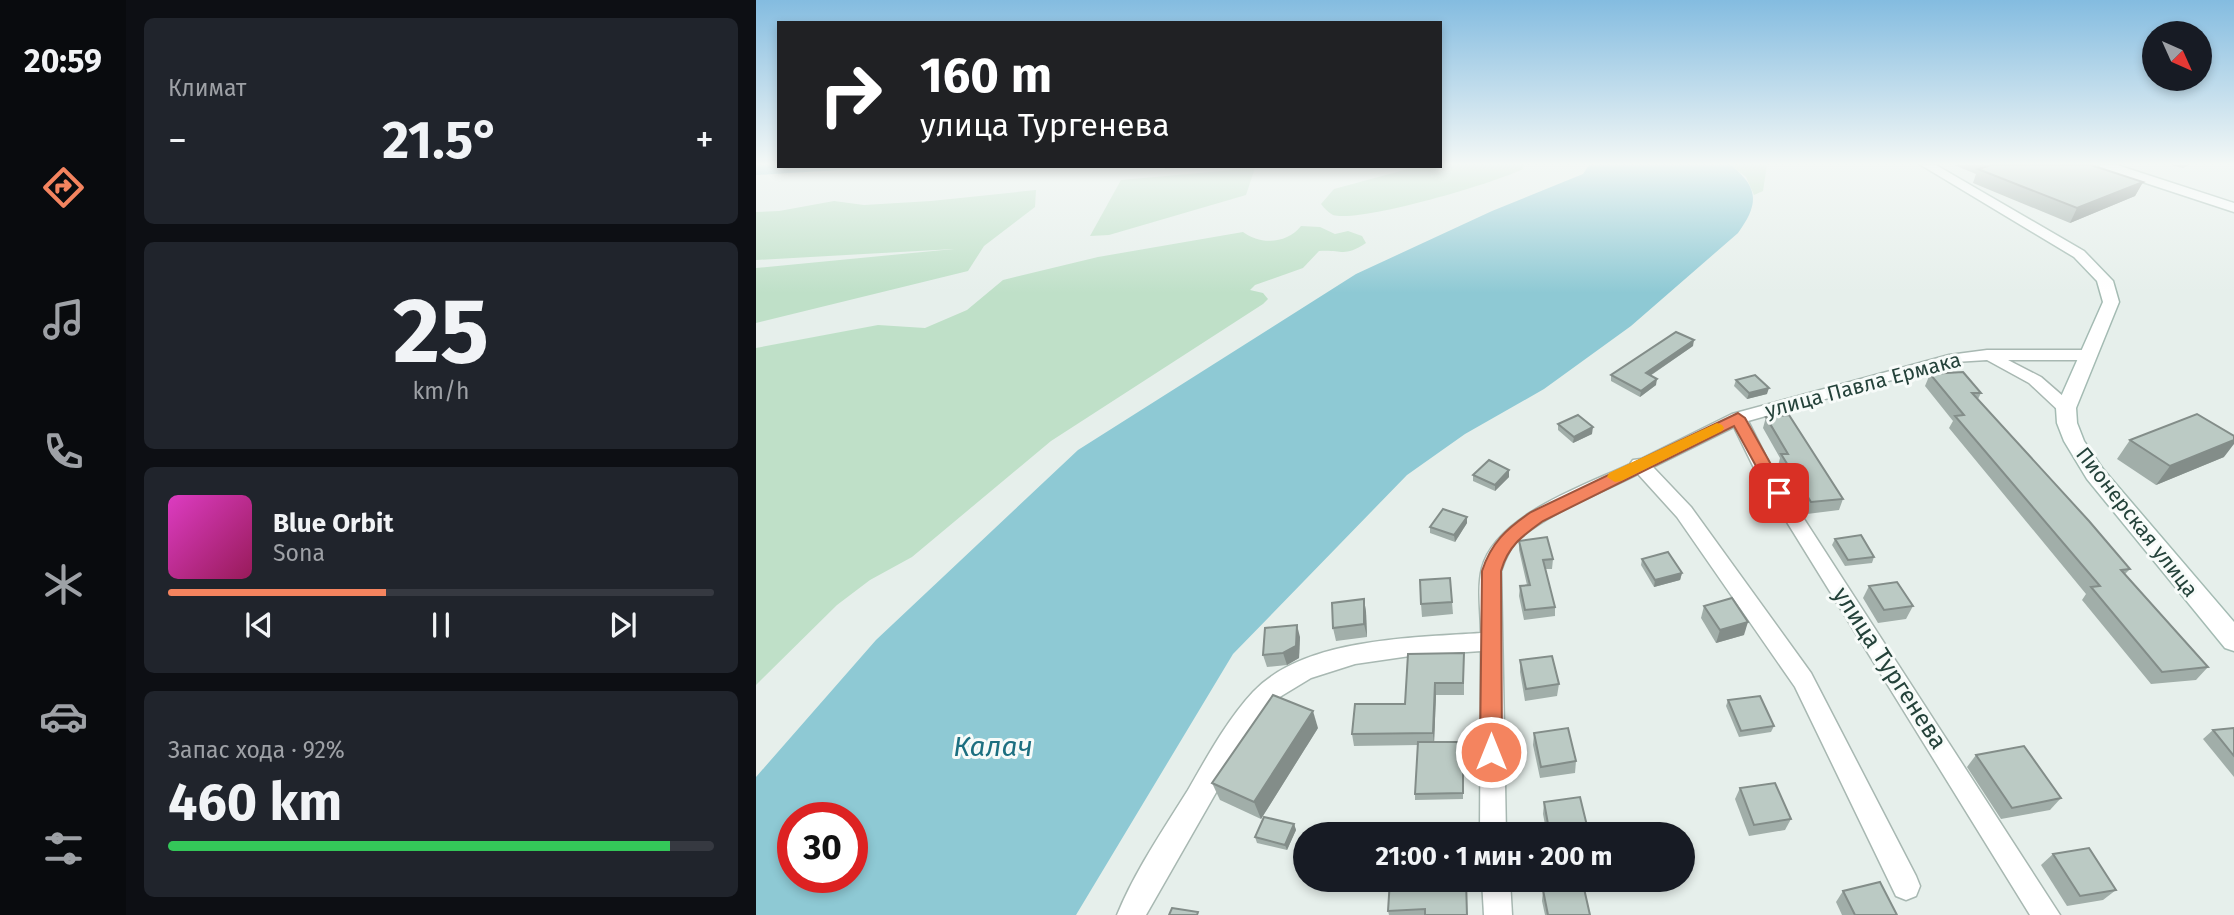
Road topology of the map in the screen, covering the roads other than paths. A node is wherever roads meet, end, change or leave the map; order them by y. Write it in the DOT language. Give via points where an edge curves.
graph roads {
  1 [pos="2001,208"];
  2 [pos="1987,355"];
  3 [pos="2088,355"];
  4 [pos="2066,408"];
  5 [pos="1738,418"];
  6 [pos="1639,464"];
  7 [pos="2234,640"];
  8 [pos="1491,641"];
  9 [pos="1493,822"];
  10 [pos="1906,886"];
  11 [pos="1497,892"];
  12 [pos="1132,915"];
  13 [pos="1498,915"];
  14 [pos="2046,915"];
  1 -- 3 [label="street" via="2099,271 2110,287 2111,302"];
  2 -- 3 [label="street, улица Павла Ермака"];
  2 -- 4 [label="street" via="2035,380"];
  2 -- 5 [label="street, улица Павла Ермака" via="1924,364"];
  3 -- 4 [label="street"];
  4 -- 7 [label="street, Пионерская улица" via="2074,441 2095,474"];
  5 -- 6 [label="street, улица Павла Ермака"];
  5 -- 14 [label="street, улица Тургенева" via="1765,472"];
  6 -- 8 [label="street, улица Павла Ермака" via="1512,534 1497,553 1492,571"];
  6 -- 10 [label="street" via="1684,512 1803,680"];
  8 -- 9 [label="street, улица Павла Ермака"];
  8 -- 12 [label="street" via="1346,658 1279,684 1249,714 1180,823"];
  11 -- 13 [label="street"];
}
